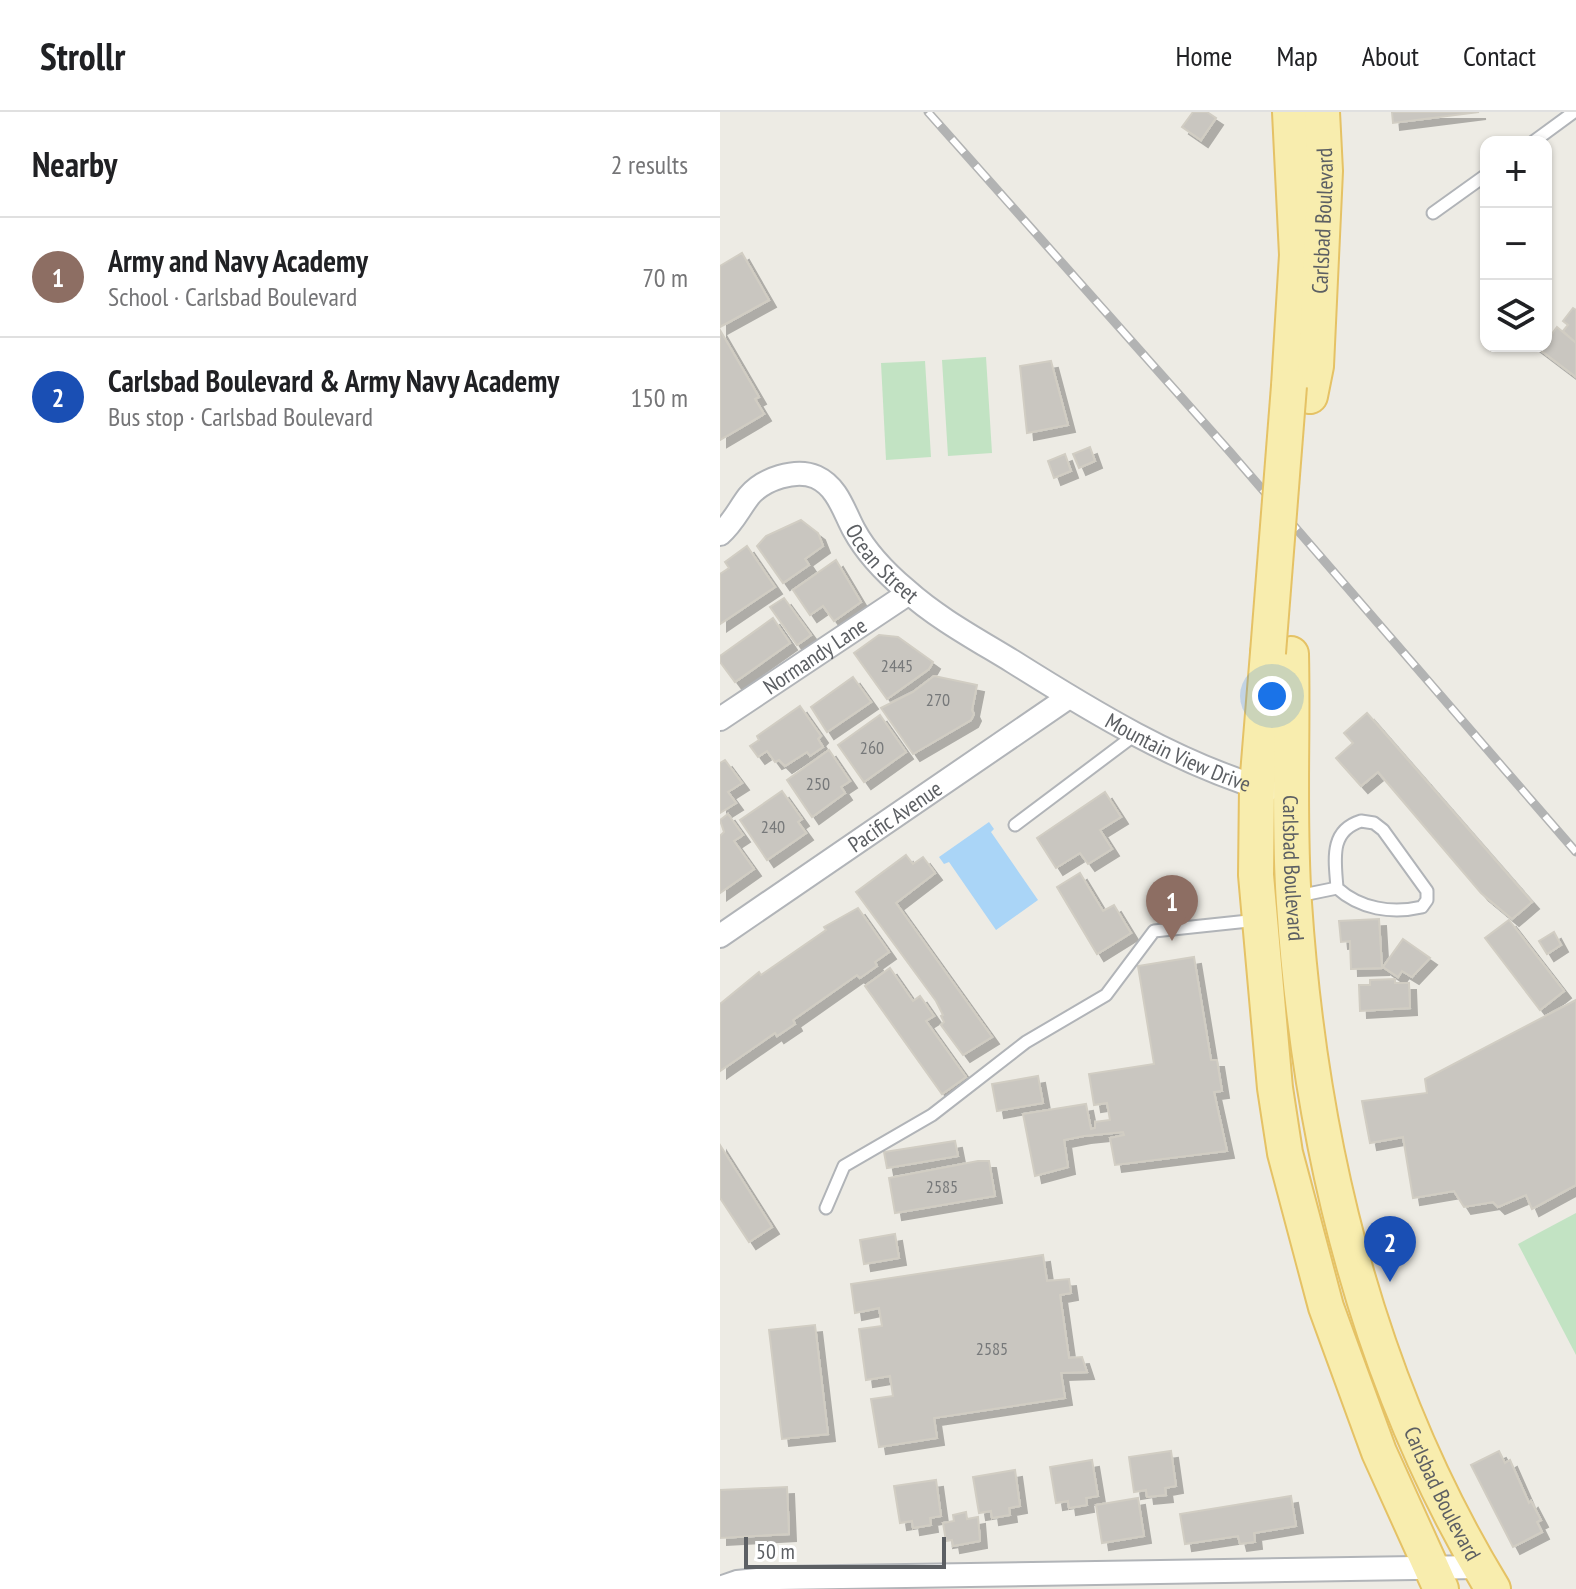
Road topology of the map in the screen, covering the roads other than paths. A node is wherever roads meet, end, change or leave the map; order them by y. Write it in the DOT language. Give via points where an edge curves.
graph roads {
  1 [pos="1290,112"];
  2 [pos="1322,112"];
  3 [pos="1574,112"];
  4 [pos="1541,136"];
  5 [pos="1480,179"];
  6 [pos="1433,213"];
  7 [pos="1300,391"];
  8 [pos="720,534"];
  9 [pos="909,593"];
  10 [pos="1280,654"];
  11 [pos="1069,697"];
  12 [pos="720,719"];
  13 [pos="1137,734"];
  14 [pos="1257,787"];
  15 [pos="1292,797"];
  16 [pos="1015,825"];
  17 [pos="1337,888"];
  18 [pos="1294,897"];
  19 [pos="1259,920"];
  20 [pos="720,936"];
  21 [pos="826,1208"];
  22 [pos="1486,1578"];
  23 [pos="1436,1580"];
  24 [pos="896,1583"];
  25 [pos="720,1588"];
  1 -- 7 [label="main road, Carlsbad Boulevard"];
  2 -- 7 [label="main road, Carlsbad Boulevard" via="1325,171 1316,366"];
  3 -- 4 [label="lane"];
  5 -- 6 [label="lane"];
  7 -- 10 [label="main road, Carlsbad Boulevard, bridge"];
  8 -- 9 [label="street, Ocean Street" via="751,493 797,474 817,477 840,499 879,566"];
  9 -- 11 [label="street, Ocean Street"];
  9 -- 12 [label="street, Normandy Lane"];
  10 -- 14 [label="main road, Carlsbad Boulevard"];
  10 -- 15 [label="main road, Carlsbad Boulevard"];
  11 -- 13 [label="street, Mountain View Drive"];
  11 -- 20 [label="street, Pacific Avenue"];
  13 -- 14 [label="street, Mountain View Drive" via="1209,772"];
  13 -- 16 [label="lane"];
  14 -- 15 [label="street, Mountain View Drive"];
  14 -- 19 [label="main road, Carlsbad Boulevard"];
  15 -- 18 [label="main road, Carlsbad Boulevard"];
  17 -- 17 [label="lane" via="1336,845 1342,831 1361,821 1383,830 1427,891 1427,900 1422,907 1388,909 1354,904"];
  17 -- 18 [label="lane"];
  18 -- 22 [label="main road, Carlsbad Boulevard" via="1310,1070 1359,1286 1394,1389 1437,1487"];
  19 -- 21 [label="lane" via="1154,931 1106,995 1026,1042 932,1115 844,1166"];
  19 -- 23 [label="main road, Carlsbad Boulevard" via="1275,1088 1303,1222 1326,1307 1379,1452"];
  22 -- 23 [label="street"];
  23 -- 24 [label="street"];
  24 -- 25 [label="street" via="778,1578"];
}
